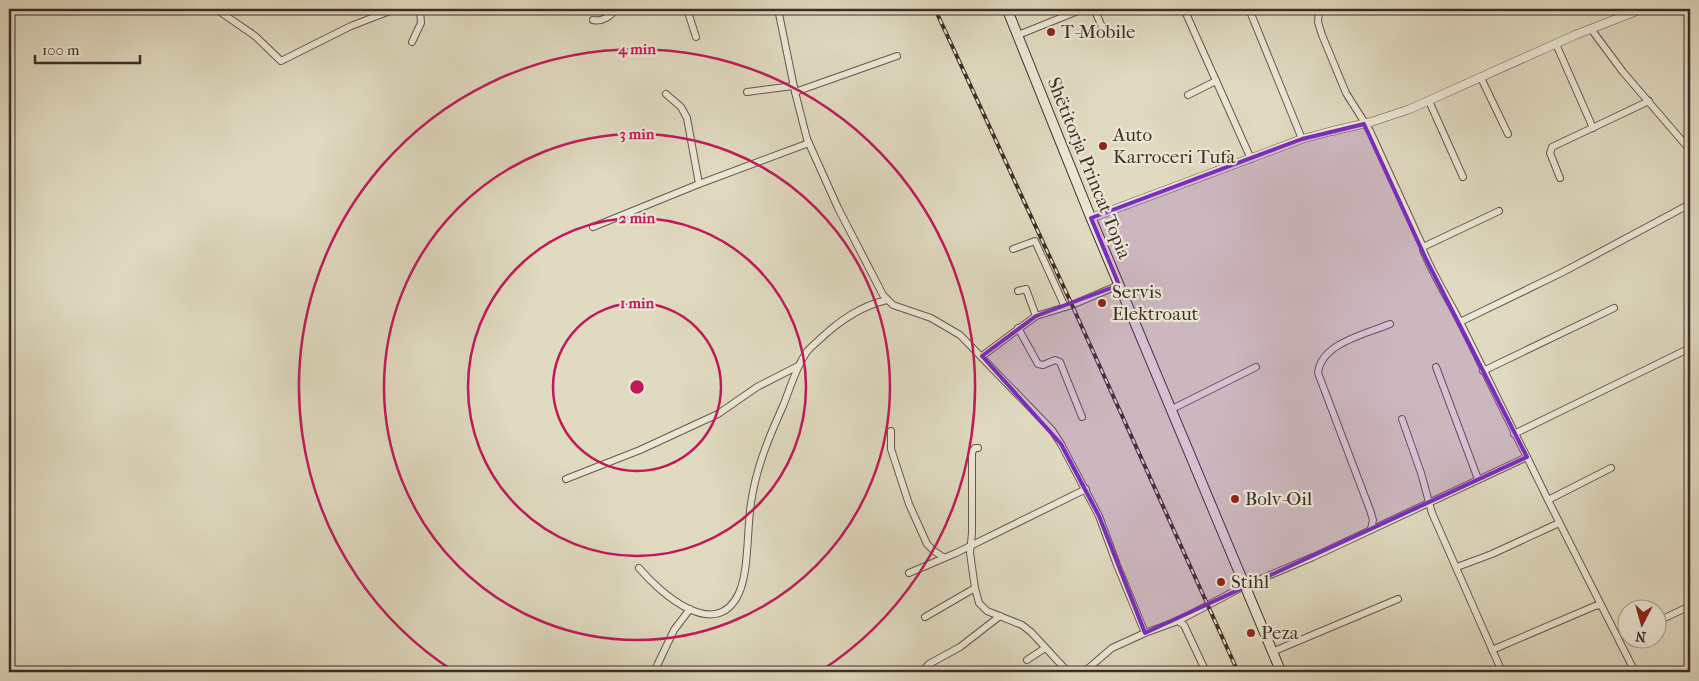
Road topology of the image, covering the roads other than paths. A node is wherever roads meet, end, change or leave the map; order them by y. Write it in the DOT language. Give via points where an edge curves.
graph roads {
  1 [pos="216,9"];
  2 [pos="395,9"];
  3 [pos="420,9"];
  4 [pos="615,9"];
  5 [pos="687,9"];
  6 [pos="778,9"];
  7 [pos="1007,9"];
  8 [pos="1083,9"];
  9 [pos="1094,9"];
  10 [pos="1184,9"];
  11 [pos="1249,9"];
  12 [pos="1319,9"];
  13 [pos="1642,9"];
  14 [pos="593,20"];
  15 [pos="1591,29"];
  16 [pos="1104,31"];
  17 [pos="1018,35"];
  18 [pos="696,37"];
  19 [pos="412,42"];
  20 [pos="1556,44"];
  21 [pos="896,56"];
  22 [pos="1480,78"];
  23 [pos="1216,81"];
  24 [pos="794,89"];
  25 [pos="747,92"];
  26 [pos="666,94"];
  27 [pos="1188,95"];
  28 [pos="1429,101"];
  29 [pos="1649,101"];
  30 [pos="1364,124"];
  31 [pos="1593,128"];
  32 [pos="1508,134"];
  33 [pos="1302,140"];
  34 [pos="809,143"];
  35 [pos="1690,150"];
  36 [pos="1251,159"];
  37 [pos="1463,177"];
  38 [pos="1560,178"];
  39 [pos="699,184"];
  40 [pos="1690,204"];
  41 [pos="1499,211"];
  42 [pos="1091,218"];
  43 [pos="593,227"];
  44 [pos="1424,248"];
  45 [pos="1013,249"];
  46 [pos="1119,285"];
  47 [pos="1018,291"];
  48 [pos="887,300"];
  49 [pos="1065,307"];
  50 [pos="1614,308"];
  51 [pos="1036,316"];
  52 [pos="1460,322"];
  53 [pos="1390,324"];
  54 [pos="1018,328"];
  55 [pos="1690,348"];
  56 [pos="982,356"];
  57 [pos="798,366"];
  58 [pos="1256,368"];
  59 [pos="1436,368"];
  60 [pos="1483,372"];
  61 [pos="1176,407"];
  62 [pos="1082,417"];
  63 [pos="1402,419"];
  64 [pos="891,431"];
  65 [pos="1514,434"];
  66 [pos="978,448"];
  67 [pos="1528,457"];
  68 [pos="1611,468"];
  69 [pos="566,479"];
  70 [pos="1478,479"];
  71 [pos="1086,489"];
  72 [pos="1548,500"];
  73 [pos="1428,502"];
  74 [pos="1559,523"];
  75 [pos="1372,529"];
  76 [pos="971,545"];
  77 [pos="943,557"];
  78 [pos="1457,567"];
  79 [pos="639,568"];
  80 [pos="909,573"];
  81 [pos="1244,586"];
  82 [pos="975,588"];
  83 [pos="1398,599"];
  84 [pos="1601,605"];
  85 [pos="1690,606"];
  86 [pos="690,609"];
  87 [pos="1000,616"];
  88 [pos="924,617"];
  89 [pos="1666,617"];
  90 [pos="1181,623"];
  91 [pos="1145,633"];
  92 [pos="1616,636"];
  93 [pos="1045,648"];
  94 [pos="1622,648"];
  95 [pos="1492,650"];
  96 [pos="1272,652"];
  97 [pos="1027,660"];
  98 [pos="654,672"];
  99 [pos="921,672"];
  100 [pos="1068,672"];
  101 [pos="1084,672"];
  102 [pos="1206,672"];
  103 [pos="1281,672"];
  104 [pos="1502,672"];
  105 [pos="1635,672"];
  1 -- 2 [label="street" via="255,36 281,61 351,26"];
  3 -- 19 [label="street" via="421,23"];
  4 -- 14 [label="street" via="612,15"];
  5 -- 18 [label="street"];
  6 -- 24 [label="street"];
  7 -- 17 [label="main road, Shëtitorja Princat Topia"];
  8 -- 17 [label="street"];
  9 -- 16 [label="street"];
  10 -- 23 [label="street"];
  11 -- 33 [label="street"];
  12 -- 30 [label="street" via="1322,35 1346,93"];
  13 -- 15 [label="street"];
  15 -- 20 [label="street"];
  15 -- 29 [label="street"];
  17 -- 42 [label="main road, Shëtitorja Princat Topia"];
  20 -- 22 [label="street"];
  20 -- 31 [label="street"];
  21 -- 24 [label="street"];
  22 -- 28 [label="street"];
  22 -- 32 [label="street"];
  23 -- 27 [label="street"];
  23 -- 36 [label="street"];
  24 -- 25 [label="street"];
  24 -- 34 [label="street"];
  26 -- 39 [label="street" via="681,107 687,118"];
  28 -- 30 [label="street"];
  28 -- 37 [label="street"];
  29 -- 31 [label="street"];
  29 -- 35 [label="street"];
  30 -- 33 [label="street"];
  30 -- 44 [label="street"];
  31 -- 38 [label="street" via="1550,150"];
  33 -- 36 [label="street"];
  34 -- 39 [label="street"];
  34 -- 48 [label="street" via="838,208"];
  36 -- 42 [label="street"];
  39 -- 43 [label="street"];
  40 -- 52 [label="street" via="1563,272"];
  41 -- 44 [label="street"];
  42 -- 46 [label="main road, Shëtitorja Princat Topia"];
  44 -- 52 [label="street" via="1426,259"];
  45 -- 49 [label="street" via="1035,241"];
  46 -- 49 [label="street"];
  46 -- 81 [label="main road, Shëtitorja Princat Topia"];
  47 -- 51 [label="street" via="1026,289"];
  48 -- 56 [label="street" via="953,330"];
  48 -- 57 [label="street" via="851,314 828,331"];
  49 -- 51 [label="street"];
  50 -- 60 [label="street"];
  51 -- 54 [label="street"];
  52 -- 60 [label="street"];
  53 -- 75 [label="street" via="1336,346 1318,367 1370,510"];
  54 -- 56 [label="street"];
  54 -- 62 [label="street" via="1038,364 1060,362"];
  55 -- 65 [label="street"];
  56 -- 71 [label="street" via="1052,430"];
  57 -- 69 [label="street" via="757,387 718,414"];
  57 -- 86 [label="street" via="760,462 751,501 739,594 727,608 715,614"];
  58 -- 61 [label="street"];
  59 -- 70 [label="street"];
  60 -- 65 [label="street"];
  63 -- 73 [label="street"];
  64 -- 77 [label="street" via="891,449 909,504 927,544"];
  65 -- 67 [label="street"];
  66 -- 76 [label="street" via="972,452"];
  67 -- 70 [label="street"];
  67 -- 72 [label="street"];
  68 -- 72 [label="street"];
  70 -- 73 [label="street"];
  71 -- 76 [label="street"];
  71 -- 91 [label="street" via="1100,516"];
  72 -- 74 [label="street"];
  73 -- 75 [label="street"];
  73 -- 78 [label="street"];
  74 -- 78 [label="street"];
  74 -- 84 [label="street"];
  75 -- 81 [label="street"];
  76 -- 77 [label="street"];
  76 -- 82 [label="street"];
  77 -- 80 [label="street"];
  78 -- 95 [label="street"];
  79 -- 86 [label="street" via="682,606"];
  81 -- 90 [label="street" via="1185,617"];
  81 -- 96 [label="main road, Shëtitorja Princat Topia"];
  82 -- 87 [label="street" via="982,608"];
  82 -- 88 [label="street"];
  83 -- 96 [label="street"];
  84 -- 92 [label="street"];
  84 -- 95 [label="street"];
  85 -- 89 [label="street"];
  86 -- 98 [label="street" via="674,630"];
  87 -- 93 [label="street" via="1022,625"];
  87 -- 99 [label="street"];
  90 -- 91 [label="street"];
  90 -- 102 [label="street"];
  91 -- 101 [label="street" via="1112,648"];
  93 -- 97 [label="street"];
  93 -- 100 [label="street"];
  94 -- 105 [label="street"];
  95 -- 104 [label="street"];
  96 -- 103 [label="main road, Shëtitorja Princat Topia"];
}
